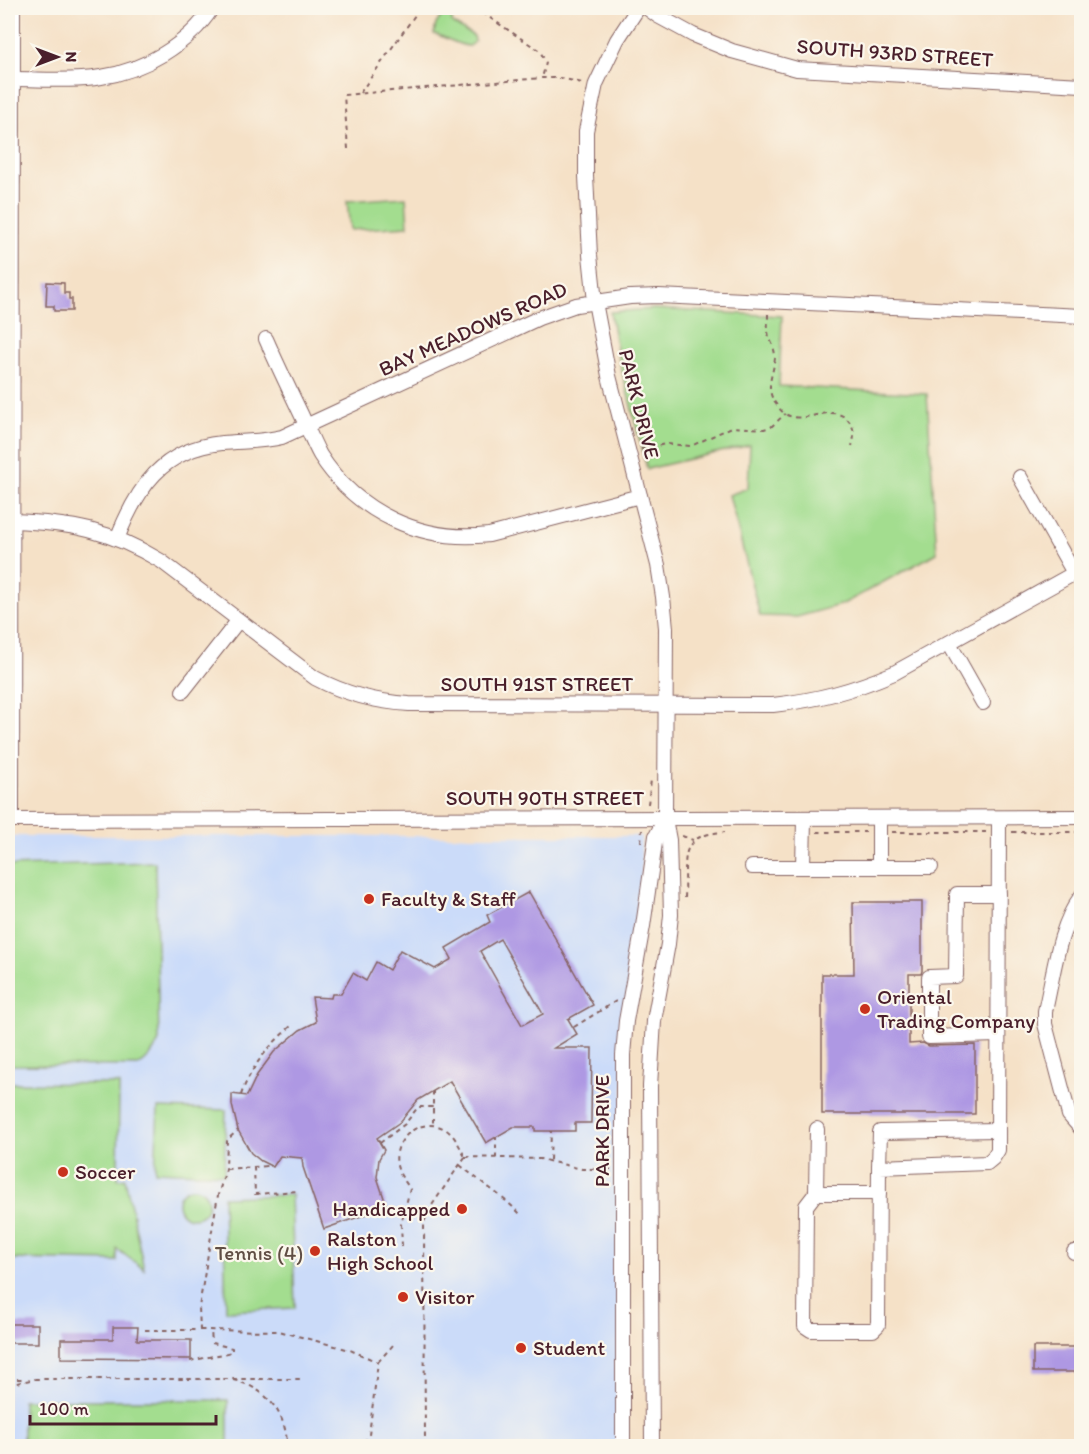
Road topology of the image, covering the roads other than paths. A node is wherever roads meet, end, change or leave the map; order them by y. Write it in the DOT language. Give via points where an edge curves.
graph roads {
  1 [pos="13,8"];
  2 [pos="212,8"];
  3 [pos="638,8"];
  4 [pos="646,8"];
  5 [pos="13,79"];
  6 [pos="1082,85"];
  7 [pos="595,302"];
  8 [pos="1082,316"];
  9 [pos="266,339"];
  10 [pos="307,427"];
  11 [pos="1020,477"];
  12 [pos="640,496"];
  13 [pos="12,521"];
  14 [pos="117,539"];
  15 [pos="1078,571"];
  16 [pos="238,621"];
  17 [pos="949,643"];
  18 [pos="183,691"];
  19 [pos="983,703"];
  20 [pos="666,705"];
  21 [pos="999,818"];
  22 [pos="1082,818"];
  23 [pos="665,819"];
  24 [pos="804,819"];
  25 [pos="879,819"];
  26 [pos="10,820"];
  27 [pos="752,867"];
  28 [pos="803,867"];
  29 [pos="879,867"];
  30 [pos="931,867"];
  31 [pos="999,894"];
  32 [pos="1082,895"];
  33 [pos="998,1035"];
  34 [pos="817,1128"];
  35 [pos="998,1130"];
  36 [pos="1082,1130"];
  37 [pos="879,1167"];
  38 [pos="816,1193"];
  39 [pos="879,1193"];
  40 [pos="623,1446"];
  41 [pos="651,1446"];
  1 -- 5 [label="street"];
  2 -- 5 [label="street" via="180,42 129,70 75,80"];
  3 -- 7 [label="street, PARK DRIVE" via="601,71 586,130"];
  4 -- 6 [label="street, SOUTH 93RD STREET" via="693,35 732,51 797,69"];
  5 -- 13 [label="street"];
  7 -- 8 [label="street, BAY MEADOWS ROAD" via="659,296"];
  7 -- 10 [label="street, BAY MEADOWS ROAD" via="539,318"];
  7 -- 12 [label="street, PARK DRIVE" via="609,376"];
  9 -- 10 [label="street"];
  10 -- 12 [label="street" via="329,467 356,495 389,519 429,533 489,535"];
  10 -- 14 [label="street, BAY MEADOWS ROAD" via="267,440 204,446 171,461 139,492"];
  11 -- 15 [label="street"];
  12 -- 20 [label="street, PARK DRIVE" via="663,597"];
  13 -- 14 [label="street, SOUTH 91ST STREET" via="70,524"];
  13 -- 26 [label="street"];
  14 -- 16 [label="street, SOUTH 91ST STREET" via="161,561"];
  15 -- 17 [label="street, SOUTH 91ST STREET"];
  16 -- 18 [label="street"];
  16 -- 20 [label="street, SOUTH 91ST STREET" via="315,678 343,692 374,700 409,704"];
  17 -- 19 [label="street"];
  17 -- 20 [label="street, SOUTH 91ST STREET" via="867,685 810,701"];
  20 -- 23 [label="street, PARK DRIVE"];
  21 -- 22 [label="street, SOUTH 90TH STREET"];
  21 -- 25 [label="street, SOUTH 90TH STREET"];
  21 -- 31 [label="street"];
  23 -- 24 [label="street, SOUTH 90TH STREET"];
  23 -- 26 [label="street, SOUTH 90TH STREET"];
  23 -- 40 [label="street, PARK DRIVE" via="656,836 623,1055"];
  23 -- 41 [label="street, PARK DRIVE" via="671,915 654,1021 650,1086"];
  24 -- 25 [label="street, SOUTH 90TH STREET"];
  24 -- 28 [label="street"];
  25 -- 29 [label="street"];
  27 -- 28 [label="street"];
  28 -- 29 [label="street"];
  29 -- 30 [label="street"];
  31 -- 33 [label="street"];
  31 -- 33 [label="street" via="957,894 956,976 929,977 929,1037"];
  32 -- 36 [label="street" via="1073,906 1064,932 1045,1011 1069,1114"];
  33 -- 35 [label="street"];
  34 -- 38 [label="street"];
  35 -- 37 [label="street" via="998,1150 987,1163"];
  35 -- 37 [label="street" via="880,1132"];
  37 -- 39 [label="street"];
  38 -- 39 [label="street"];
  38 -- 39 [label="street" via="806,1206 805,1326 811,1330 873,1330 878,1325"];
}
